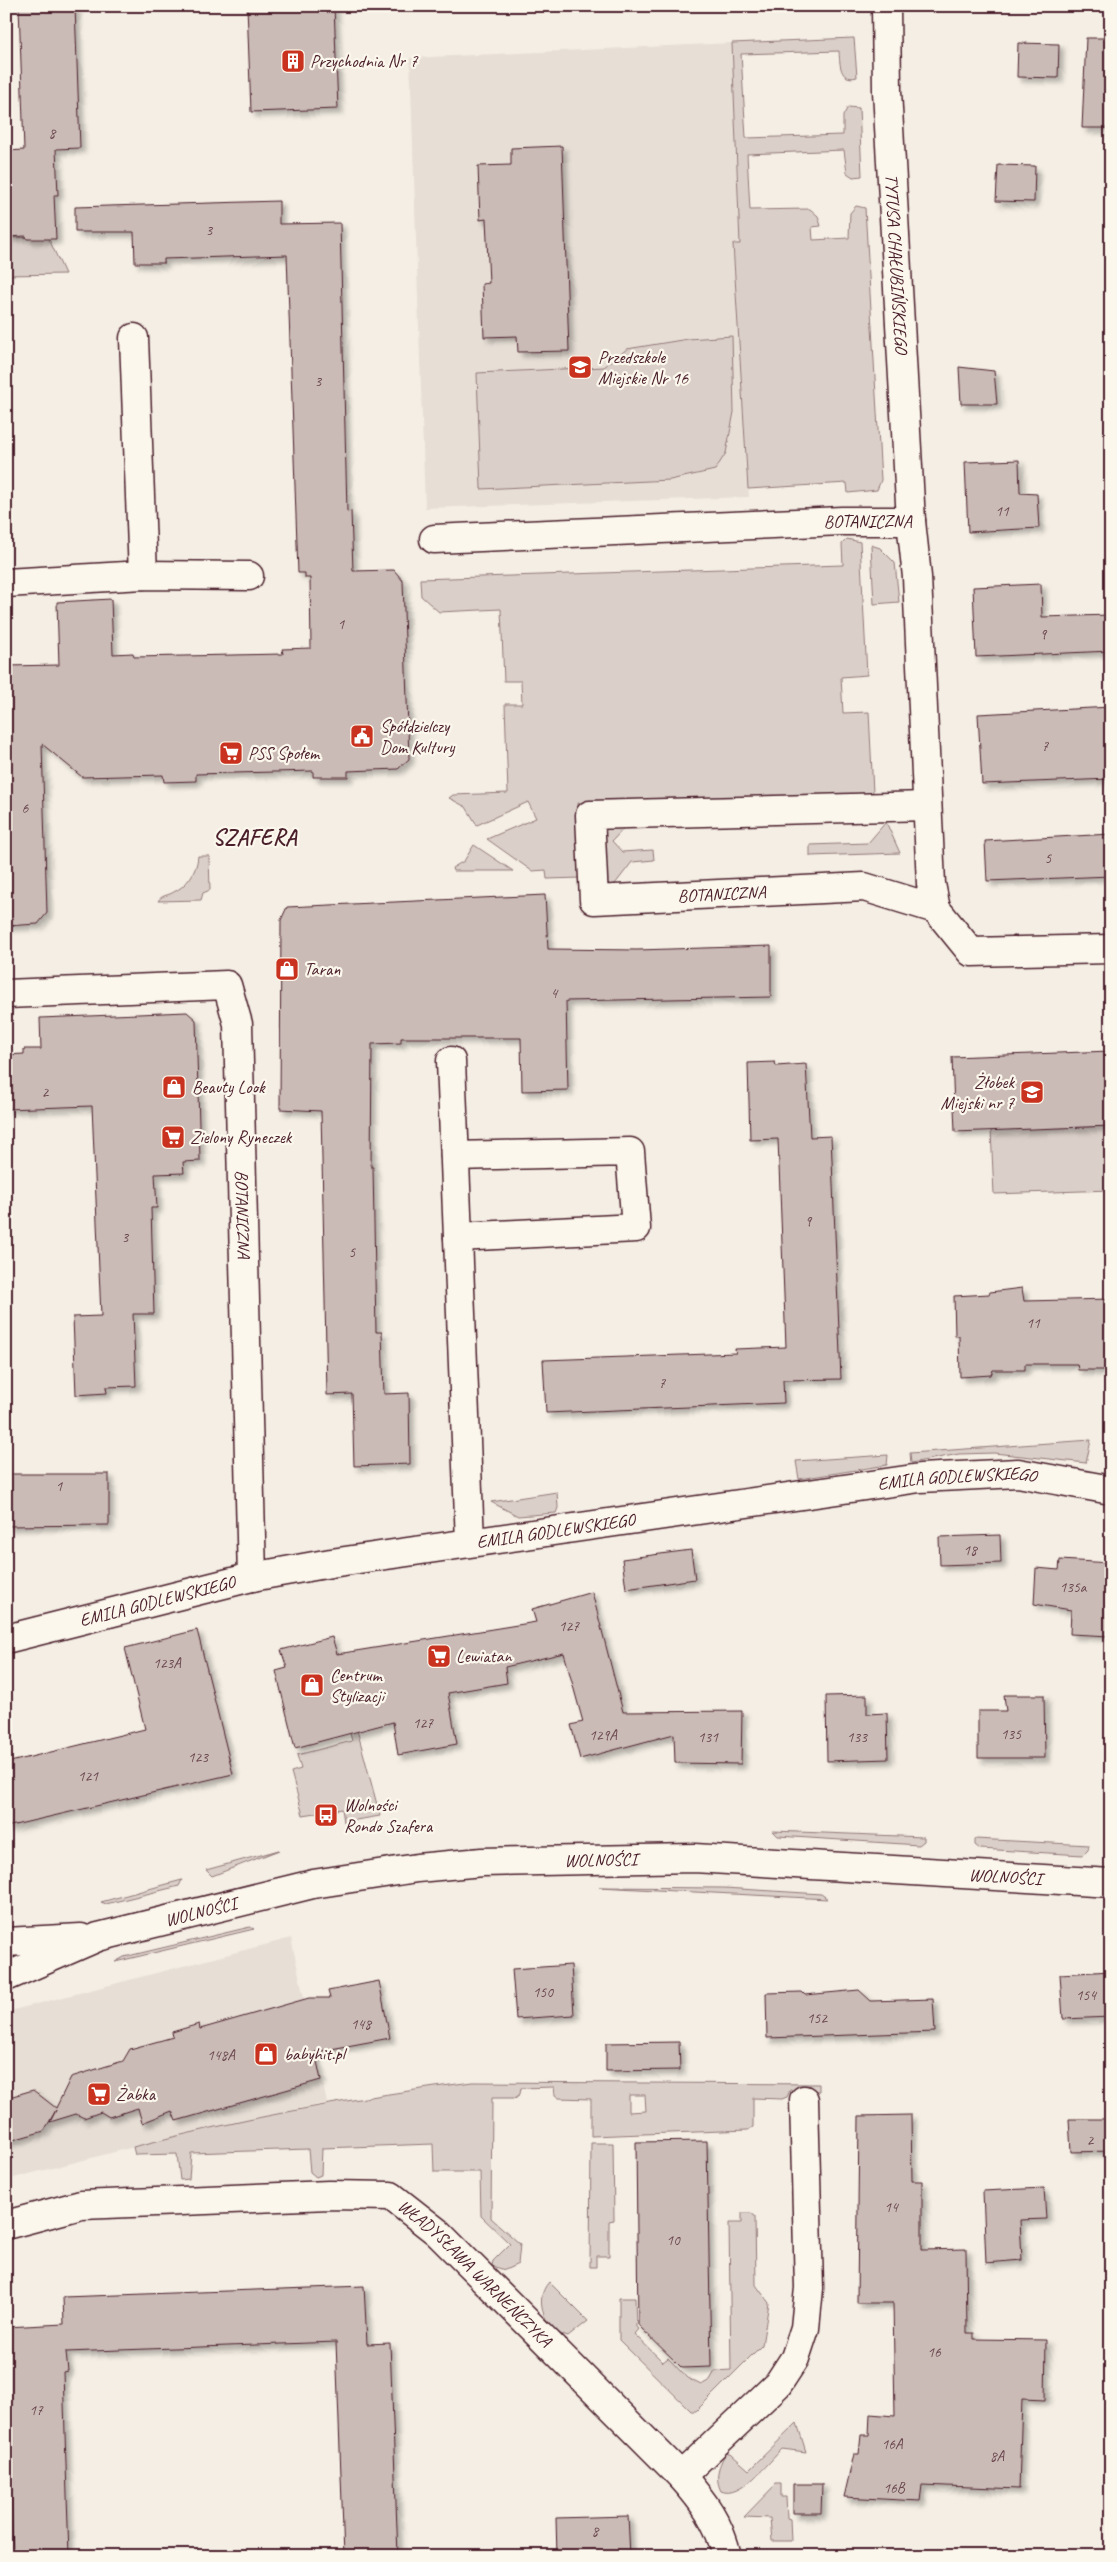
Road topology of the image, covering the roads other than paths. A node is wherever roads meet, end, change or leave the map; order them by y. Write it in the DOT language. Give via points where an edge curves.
graph roads {
  1 [pos="886,6"];
  2 [pos="134,338"];
  3 [pos="911,521"];
  4 [pos="434,539"];
  5 [pos="143,575"];
  6 [pos="249,576"];
  7 [pos="6,583"];
  8 [pos="927,806"];
  9 [pos="936,909"];
  10 [pos="1111,948"];
  11 [pos="6,994"];
  12 [pos="451,1061"];
  13 [pos="454,1156"];
  14 [pos="458,1237"];
  15 [pos="1111,1490"];
  16 [pos="470,1542"];
  17 [pos="252,1577"];
  18 [pos="6,1639"];
  19 [pos="1111,1883"];
  20 [pos="98,1937"];
  21 [pos="6,1942"];
  22 [pos="6,1977"];
  23 [pos="804,2100"];
  24 [pos="6,2225"];
  25 [pos="681,2476"];
  26 [pos="727,2556"];
  1 -- 3 [label="street, TYTUSA CHAŁUBIŃSKIEGO" via="887,91"];
  2 -- 5 [label="street"];
  3 -- 4 [label="street, BOTANICZNA" via="842,521"];
  3 -- 8 [label="street, BOTANICZNA" via="917,577"];
  5 -- 6 [label="street"];
  5 -- 7 [label="street"];
  8 -- 9 [label="street, BOTANICZNA" via="931,884"];
  8 -- 9 [label="street, BOTANICZNA" via="590,815 594,900 864,887"];
  9 -- 10 [label="street, BOTANICZNA" via="971,952"];
  11 -- 17 [label="street, BOTANICZNA" via="227,984 238,1024"];
  12 -- 13 [label="street"];
  13 -- 14 [label="street"];
  13 -- 14 [label="street" via="630,1152 636,1228"];
  14 -- 16 [label="street"];
  15 -- 16 [label="street, EMILA GODLEWSKIEGO" via="1018,1473 920,1478"];
  16 -- 17 [label="street, EMILA GODLEWSKIEGO"];
  17 -- 18 [label="street, EMILA GODLEWSKIEGO"];
  19 -- 20 [label="street, WOLNOŚCI" via="694,1858 482,1862 314,1884"];
  20 -- 21 [label="street, WOLNOŚCI"];
  20 -- 22 [label="street, WOLNOŚCI"];
  23 -- 25 [label="street" via="809,2288 805,2328 795,2358 778,2384"];
  24 -- 25 [label="street, WŁADYSŁAWA WARNEŃCZYKA" via="81,2205 328,2195 391,2196 437,2232"];
  25 -- 26 [label="street, WŁADYSŁAWA WARNEŃCZYKA" via="721,2531"];
}
